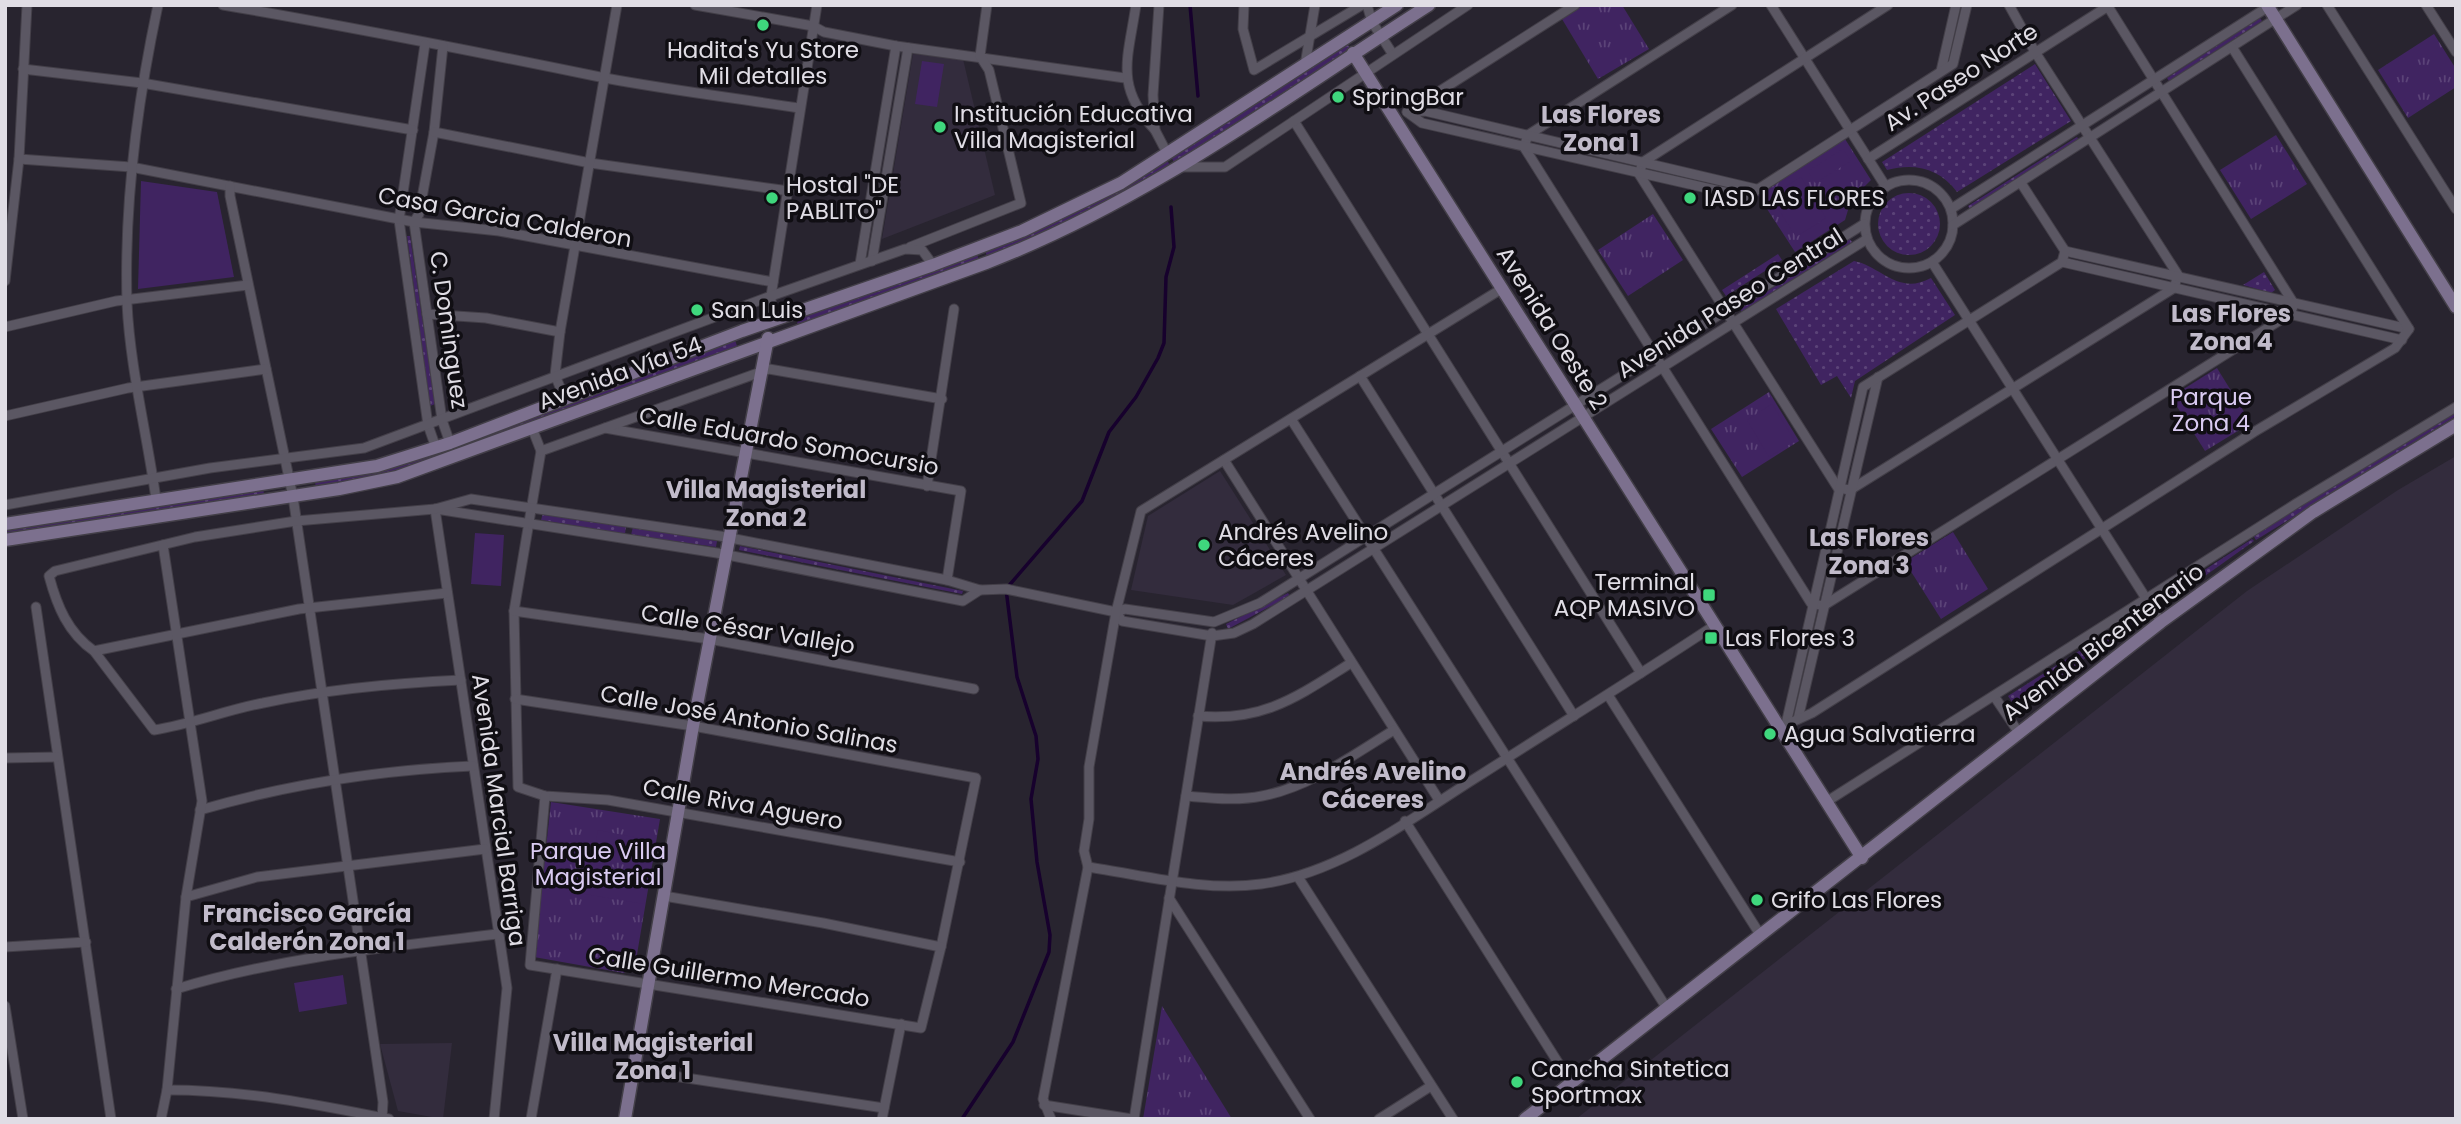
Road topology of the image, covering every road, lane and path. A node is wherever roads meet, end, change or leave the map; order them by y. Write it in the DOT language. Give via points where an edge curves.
graph roads {
  1 [pos="27,5"];
  2 [pos="158,5"];
  3 [pos="223,5"];
  4 [pos="617,5"];
  5 [pos="695,5"];
  6 [pos="817,5"];
  7 [pos="987,5"];
  8 [pos="1136,5"];
  9 [pos="1159,5"];
  10 [pos="1244,5"];
  11 [pos="1315,5"];
  12 [pos="1365,5"];
  13 [pos="1397,5"];
  14 [pos="1429,5"];
  15 [pos="1468,5"];
  16 [pos="1575,5"];
  17 [pos="1732,5"];
  18 [pos="1771,5"];
  19 [pos="1888,5"];
  20 [pos="1956,5"];
  21 [pos="1967,5"];
  22 [pos="2009,5"];
  23 [pos="2297,5"];
  24 [pos="2327,5"];
  25 [pos="2426,5"];
  26 [pos="2108,6"];
  27 [pos="2269,6"];
  28 [pos="2276,19"];
  29 [pos="1372,22"];
  30 [pos="813,26"];
  31 [pos="1381,36"];
  32 [pos="1310,38"];
  33 [pos="425,44"];
  34 [pos="443,46"];
  35 [pos="896,47"];
  36 [pos="2232,47"];
  37 [pos="908,48"];
  38 [pos="2035,52"];
  39 [pos="2456,52"];
  40 [pos="1392,53"];
  41 [pos="1353,54"];
  42 [pos="980,56"];
  43 [pos="1804,58"];
  44 [pos="1305,65"];
  45 [pos="23,69"];
  46 [pos="1941,71"];
  47 [pos="1367,74"];
  48 [pos="606,78"];
  49 [pos="1125,78"];
  50 [pos="2154,81"];
  51 [pos="142,83"];
  52 [pos="2162,93"];
  53 [pos="799,108"];
  54 [pos="1401,115"];
  55 [pos="1294,121"];
  56 [pos="2083,127"];
  57 [pos="1849,129"];
  58 [pos="413,130"];
  59 [pos="1155,130"];
  60 [pos="434,132"];
  61 [pos="1528,135"];
  62 [pos="2091,138"];
  63 [pos="1524,146"];
  64 [pos="1167,153"];
  65 [pos="19,159"];
  66 [pos="1868,159"];
  67 [pos="1643,162"];
  68 [pos="590,163"];
  69 [pos="131,167"];
  70 [pos="1177,167"];
  71 [pos="1639,174"];
  72 [pos="2021,183"];
  73 [pos="230,186"];
  74 [pos="1886,187"];
  75 [pos="789,191"];
  76 [pos="1754,191"];
  77 [pos="1951,209"];
  78 [pos="2456,209"];
  79 [pos="399,220"];
  80 [pos="414,222"];
  81 [pos="1864,224"];
  82 [pos="1953,225"];
  83 [pos="1867,239"];
  84 [pos="576,248"];
  85 [pos="905,249"];
  86 [pos="2065,251"];
  87 [pos="872,261"];
  88 [pos="1932,262"];
  89 [pos="2062,262"];
  90 [pos="860,264"];
  91 [pos="933,265"];
  92 [pos="2178,275"];
  93 [pos="5,281"];
  94 [pos="773,282"];
  95 [pos="248,285"];
  96 [pos="1503,288"];
  97 [pos="2174,288"];
  98 [pos="771,296"];
  99 [pos="127,300"];
  100 [pos="2456,307"];
  101 [pos="954,309"];
  102 [pos="2292,309"];
  103 [pos="1727,312"];
  104 [pos="427,314"];
  105 [pos="1969,320"];
  106 [pos="772,322"];
  107 [pos="1734,323"];
  108 [pos="5,327"];
  109 [pos="2409,329"];
  110 [pos="560,332"];
  111 [pos="1428,334"];
  112 [pos="2402,340"];
  113 [pos="767,341"];
  114 [pos="1656,356"];
  115 [pos="1664,367"];
  116 [pos="266,369"];
  117 [pos="760,371"];
  118 [pos="555,375"];
  119 [pos="1360,376"];
  120 [pos="1878,377"];
  121 [pos="138,386"];
  122 [pos="2012,388"];
  123 [pos="564,397"];
  124 [pos="942,399"];
  125 [pos="2456,407"];
  126 [pos="1580,412"];
  127 [pos="5,416"];
  128 [pos="1291,419"];
  129 [pos="442,420"];
  130 [pos="428,425"];
  131 [pos="2456,425"];
  132 [pos="532,428"];
  133 [pos="605,428"];
  134 [pos="450,443"];
  135 [pos="436,448"];
  136 [pos="541,451"];
  137 [pos="745,452"];
  138 [pos="1502,453"];
  139 [pos="285,459"];
  140 [pos="2057,459"];
  141 [pos="1224,460"];
  142 [pos="1509,465"];
  143 [pos="289,479"];
  144 [pos="153,480"];
  145 [pos="927,486"];
  146 [pos="1838,488"];
  147 [pos="1850,490"];
  148 [pos="1435,495"];
  149 [pos="293,496"];
  150 [pos="156,499"];
  151 [pos="5,505"];
  152 [pos="531,506"];
  153 [pos="1442,506"];
  154 [pos="435,509"];
  155 [pos="296,521"];
  156 [pos="529,523"];
  157 [pos="5,524"];
  158 [pos="2102,529"];
  159 [pos="728,538"];
  160 [pos="1367,538"];
  161 [pos="5,540"];
  162 [pos="163,545"];
  163 [pos="1374,550"];
  164 [pos="726,555"];
  165 [pos="947,580"];
  166 [pos="1299,581"];
  167 [pos="980,590"];
  168 [pos="1306,592"];
  169 [pos="447,593"];
  170 [pos="2146,600"];
  171 [pos="1811,603"];
  172 [pos="1823,606"];
  173 [pos="36,607"];
  174 [pos="309,607"];
  175 [pos="514,611"];
  176 [pos="1116,612"];
  177 [pos="1214,622"];
  178 [pos="2161,622"];
  179 [pos="1715,625"];
  180 [pos="177,634"];
  181 [pos="1212,636"];
  182 [pos="709,639"];
  183 [pos="94,651"];
  184 [pos="1351,663"];
  185 [pos="1641,673"];
  186 [pos="461,680"];
  187 [pos="974,688"];
  188 [pos="323,693"];
  189 [pos="1608,695"];
  190 [pos="1994,696"];
  191 [pos="516,699"];
  192 [pos="1199,716"];
  193 [pos="1574,716"];
  194 [pos="1798,719"];
  195 [pos="191,724"];
  196 [pos="693,726"];
  197 [pos="1782,726"];
  198 [pos="1394,730"];
  199 [pos="2019,733"];
  200 [pos="57,757"];
  201 [pos="5,758"];
  202 [pos="1506,758"];
  203 [pos="473,766"];
  204 [pos="335,779"];
  205 [pos="545,796"];
  206 [pos="1186,796"];
  207 [pos="1439,800"];
  208 [pos="1826,803"];
  209 [pos="200,810"];
  210 [pos="678,811"];
  211 [pos="1405,821"];
  212 [pos="485,849"];
  213 [pos="1862,858"];
  214 [pos="960,862"];
  215 [pos="348,864"];
  216 [pos="1087,867"];
  217 [pos="1298,877"];
  218 [pos="1172,880"];
  219 [pos="664,896"];
  220 [pos="186,897"];
  221 [pos="1169,898"];
  222 [pos="498,934"];
  223 [pos="1761,936"];
  224 [pos="86,942"];
  225 [pos="5,947"];
  226 [pos="941,947"];
  227 [pos="360,950"];
  228 [pos="557,969"];
  229 [pos="647,982"];
  230 [pos="176,989"];
  231 [pos="5,1006"];
  232 [pos="1666,1007"];
  233 [pos="901,1024"];
  234 [pos="634,1070"];
  235 [pos="1571,1083"];
  236 [pos="1431,1086"];
  237 [pos="167,1090"];
  238 [pos="1044,1105"];
  239 [pos="884,1108"];
  240 [pos="384,1118"];
  241 [pos="23,1119"];
  242 [pos="111,1119"];
  243 [pos="161,1119"];
  244 [pos="494,1119"];
  245 [pos="531,1119"];
  246 [pos="625,1119"];
  247 [pos="882,1119"];
  248 [pos="1051,1119"];
  249 [pos="1133,1119"];
  250 [pos="1310,1119"];
  251 [pos="1379,1119"];
  252 [pos="1452,1119"];
  253 [pos="1525,1119"];
  1 -- 45 [label="street"];
  2 -- 51 [label="street"];
  3 -- 33 [label="street"];
  4 -- 48 [label="street"];
  5 -- 30 [label="street"];
  6 -- 30 [label="street"];
  7 -- 42 [label="street"];
  8 -- 49 [label="street"];
  9 -- 59 [label="street"];
  10 -- 32 [label="street" via="1243,29 1254,70"];
  11 -- 32 [label="street"];
  12 -- 29 [label="street"];
  12 -- 32 [label="street"];
  13 -- 29 [label="main road, Avenida Vía 54"];
  14 -- 31 [label="main road, Avenida Vía 54"];
  15 -- 40 [label="street"];
  16 -- 54 [label="street"];
  17 -- 61 [label="street"];
  18 -- 43 [label="street"];
  19 -- 43 [label="street"];
  20 -- 46 [label="street"];
  21 -- 46 [label="street" via="1954,62"];
  22 -- 38 [label="street"];
  23 -- 28 [label="street"];
  24 -- 78 [label="street"];
  25 -- 39 [label="street"];
  26 -- 38 [label="street, Av. Paseo Norte"];
  26 -- 50 [label="street"];
  27 -- 28 [label="main road"];
  27 -- 50 [label="street"];
  28 -- 36 [label="street"];
  28 -- 100 [label="main road"];
  29 -- 31 [label="street"];
  29 -- 44 [label="main road, Avenida Vía 54"];
  30 -- 35 [label="street"];
  30 -- 53 [label="street"];
  31 -- 40 [label="street"];
  31 -- 41 [label="main road, Avenida Vía 54"];
  32 -- 44 [label="street"];
  33 -- 34 [label="street"];
  33 -- 58 [label="street"];
  34 -- 48 [label="street"];
  34 -- 60 [label="street"];
  35 -- 37 [label="street"];
  35 -- 90 [label="street"];
  36 -- 52 [label="street"];
  36 -- 109 [label="street"];
  37 -- 42 [label="street"];
  37 -- 87 [label="street"];
  38 -- 56 [label="street"];
  38 -- 66 [label="street, Av. Paseo Norte"];
  40 -- 47 [label="street"];
  41 -- 47 [label="main road, Avenida Oeste 2"];
  41 -- 70 [label="main road, Avenida Vía 54"];
  42 -- 49 [label="street"];
  42 -- 85 [label="street, Avenida Vía 54" via="989,70 1021,203"];
  43 -- 57 [label="street"];
  43 -- 67 [label="street"];
  44 -- 64 [label="main road, Avenida Vía 54"];
  45 -- 51 [label="street"];
  45 -- 65 [label="street"];
  46 -- 57 [label="street"];
  47 -- 54 [label="main road, Avenida Oeste 2"];
  47 -- 55 [label="street"];
  48 -- 53 [label="street"];
  48 -- 68 [label="street"];
  49 -- 59 [label="street" via="1140,114"];
  50 -- 52 [label="street"];
  50 -- 56 [label="street"];
  51 -- 58 [label="street"];
  51 -- 69 [label="street"];
  52 -- 62 [label="street"];
  52 -- 102 [label="street"];
  53 -- 75 [label="street"];
  54 -- 61 [label="street" via="1425,111"];
  54 -- 63 [label="street"];
  54 -- 96 [label="main road, Avenida Oeste 2"];
  55 -- 70 [label="street" via="1225,167"];
  55 -- 111 [label="street"];
  56 -- 62 [label="street"];
  56 -- 77 [label="street"];
  57 -- 66 [label="street"];
  57 -- 76 [label="street"];
  58 -- 79 [label="street"];
  59 -- 64 [label="street"];
  60 -- 68 [label="street"];
  60 -- 80 [label="street"];
  61 -- 63 [label="street"];
  61 -- 67 [label="street"];
  62 -- 72 [label="street"];
  62 -- 92 [label="street"];
  63 -- 71 [label="street"];
  63 -- 114 [label="street"];
  64 -- 91 [label="main road, Avenida Vía 54" via="1074,208"];
  65 -- 69 [label="street, Casa Garcia Calderon"];
  65 -- 93 [label="street"];
  66 -- 74 [label="street"];
  67 -- 71 [label="street"];
  67 -- 76 [label="street"];
  68 -- 75 [label="street"];
  68 -- 84 [label="street"];
  69 -- 73 [label="street, Casa Garcia Calderon"];
  69 -- 99 [label="street"];
  70 -- 113 [label="main road, Avenida Vía 54" via="1046,240"];
  71 -- 76 [label="street" via="1741,197"];
  71 -- 103 [label="street"];
  72 -- 82 [label="street"];
  72 -- 86 [label="street"];
  73 -- 79 [label="street, Casa Garcia Calderon"];
  73 -- 95 [label="street"];
  74 -- 77 [label="street" via="1907,180 1929,185"];
  74 -- 81 [label="street" via="1870,203"];
  75 -- 94 [label="street"];
  77 -- 82 [label="street"];
  79 -- 80 [label="street, Casa Garcia Calderon"];
  79 -- 130 [label="street"];
  80 -- 84 [label="street, Casa Garcia Calderon" via="499,232"];
  80 -- 104 [label="street, C. Dominguez"];
  81 -- 83 [label="street"];
  81 -- 103 [label="street"];
  82 -- 88 [label="street" via="1950,240"];
  83 -- 88 [label="street" via="1880,258 1899,268"];
  83 -- 107 [label="street, Avenida Paseo Central"];
  84 -- 94 [label="street, Casa Garcia Calderon"];
  84 -- 110 [label="street"];
  85 -- 87 [label="street, Avenida Vía 54"];
  85 -- 91 [label="street" via="922,250"];
  86 -- 89 [label="street"];
  86 -- 92 [label="street"];
  87 -- 90 [label="street, Avenida Vía 54"];
  88 -- 105 [label="street"];
  89 -- 97 [label="street"];
  89 -- 105 [label="street"];
  90 -- 98 [label="street, Avenida Vía 54"];
  91 -- 106 [label="main road, Avenida Vía 54"];
  92 -- 97 [label="street"];
  92 -- 102 [label="street"];
  94 -- 98 [label="street"];
  95 -- 99 [label="street"];
  95 -- 116 [label="street"];
  96 -- 111 [label="street"];
  96 -- 126 [label="main road, Avenida Oeste 2"];
  97 -- 102 [label="street"];
  97 -- 122 [label="street"];
  98 -- 106 [label="street"];
  98 -- 118 [label="street, Avenida Vía 54"];
  99 -- 108 [label="street"];
  99 -- 121 [label="street"];
  101 -- 124 [label="street"];
  102 -- 109 [label="street"];
  102 -- 112 [label="street"];
  102 -- 140 [label="street"];
  103 -- 107 [label="street"];
  103 -- 114 [label="street"];
  104 -- 110 [label="street" via="486,318"];
  104 -- 129 [label="street, C. Dominguez"];
  105 -- 120 [label="street"];
  105 -- 122 [label="street"];
  106 -- 113 [label="main road"];
  106 -- 123 [label="main road, Avenida Vía 54"];
  107 -- 115 [label="street, Avenida Paseo Central"];
  107 -- 146 [label="street"];
  109 -- 112 [label="street"];
  110 -- 118 [label="street"];
  111 -- 119 [label="street"];
  111 -- 138 [label="street"];
  112 -- 158 [label="street"];
  113 -- 117 [label="main road"];
  113 -- 132 [label="main road, Avenida Vía 54"];
  114 -- 115 [label="street"];
  114 -- 126 [label="street"];
  115 -- 126 [label="street, Avenida Paseo Central"];
  115 -- 171 [label="street"];
  116 -- 121 [label="street"];
  116 -- 139 [label="street"];
  117 -- 124 [label="street"];
  117 -- 133 [label="street"];
  117 -- 137 [label="main road"];
  118 -- 123 [label="street"];
  118 -- 129 [label="street, Avenida Vía 54"];
  119 -- 128 [label="street"];
  119 -- 148 [label="street"];
  120 -- 146 [label="street" via="1863,387"];
  120 -- 147 [label="street"];
  121 -- 127 [label="street"];
  121 -- 144 [label="street"];
  122 -- 140 [label="street"];
  122 -- 147 [label="street"];
  123 -- 134 [label="main road, Avenida Vía 54"];
  124 -- 145 [label="street"];
  125 -- 170 [label="street"];
  126 -- 138 [label="street, Avenida Paseo Central"];
  126 -- 142 [label="street, Avenida Paseo Central"];
  126 -- 179 [label="main road, Avenida Oeste 2"];
  128 -- 141 [label="street"];
  128 -- 160 [label="street"];
  129 -- 130 [label="street, Avenida Vía 54"];
  129 -- 134 [label="street, C. Dominguez"];
  130 -- 135 [label="street"];
  130 -- 139 [label="street, Avenida Vía 54" via="364,448"];
  131 -- 178 [label="main road, Avenida Bicentenario" via="2313,512"];
  132 -- 136 [label="street"];
  132 -- 149 [label="main road, Avenida Vía 54" via="397,477"];
  133 -- 136 [label="street"];
  133 -- 137 [label="street, Calle Eduardo Somocursio"];
  134 -- 135 [label="main road, Avenida Vía 54"];
  135 -- 143 [label="main road, Avenida Vía 54" via="377,467"];
  136 -- 152 [label="street"];
  137 -- 145 [label="street, Calle Eduardo Somocursio"];
  137 -- 159 [label="main road"];
  138 -- 142 [label="street"];
  138 -- 148 [label="street, Avenida Paseo Central"];
  139 -- 143 [label="street"];
  139 -- 144 [label="street, Avenida Vía 54"];
  140 -- 158 [label="street"];
  140 -- 172 [label="street"];
  141 -- 166 [label="street"];
  141 -- 176 [label="street" via="1141,510"];
  142 -- 153 [label="street, Avenida Paseo Central"];
  142 -- 185 [label="street"];
  143 -- 149 [label="street"];
  143 -- 150 [label="main road, Avenida Vía 54"];
  144 -- 150 [label="street"];
  144 -- 151 [label="street, Avenida Vía 54"];
  145 -- 165 [label="street, Calle Eduardo Somocursio" via="961,491"];
  146 -- 147 [label="street"];
  146 -- 171 [label="street"];
  147 -- 172 [label="street"];
  148 -- 153 [label="street"];
  148 -- 160 [label="street, Avenida Paseo Central"];
  149 -- 155 [label="street"];
  149 -- 161 [label="main road, Avenida Vía 54"];
  150 -- 157 [label="main road, Avenida Vía 54"];
  152 -- 154 [label="street" via="464,499"];
  152 -- 156 [label="street"];
  152 -- 159 [label="street"];
  153 -- 163 [label="street, Avenida Paseo Central"];
  153 -- 193 [label="street"];
  154 -- 155 [label="street"];
  154 -- 156 [label="street"];
  154 -- 169 [label="street, Avenida Marcial Barriga"];
  155 -- 162 [label="street"];
  155 -- 174 [label="street"];
  156 -- 164 [label="street"];
  156 -- 175 [label="street"];
  158 -- 170 [label="street"];
  158 -- 194 [label="street"];
  159 -- 164 [label="main road"];
  159 -- 165 [label="street"];
  160 -- 163 [label="street"];
  160 -- 166 [label="street, Avenida Paseo Central"];
  162 -- 180 [label="street"];
  162 -- 183 [label="street" via="49,576 58,610"];
  163 -- 168 [label="street, Avenida Paseo Central"];
  163 -- 202 [label="street"];
  164 -- 167 [label="street" via="963,601"];
  164 -- 182 [label="main road"];
  165 -- 167 [label="street"];
  166 -- 168 [label="street"];
  166 -- 177 [label="street, Avenida Paseo Central"];
  167 -- 176 [label="street" via="1006,589"];
  168 -- 181 [label="street, Avenida Paseo Central" via="1234,633"];
  168 -- 184 [label="street"];
  169 -- 174 [label="street"];
  169 -- 186 [label="street, Avenida Marcial Barriga"];
  170 -- 178 [label="street"];
  170 -- 190 [label="street"];
  171 -- 172 [label="street"];
  171 -- 197 [label="street"];
  172 -- 194 [label="street"];
  173 -- 200 [label="street"];
  174 -- 180 [label="street"];
  174 -- 188 [label="street"];
  175 -- 182 [label="street, Calle César Vallejo"];
  175 -- 191 [label="street"];
  176 -- 177 [label="street" via="1125,609"];
  176 -- 181 [label="street, Avenida Paseo Central" via="1122,621"];
  176 -- 216 [label="street" via="1089,767"];
  177 -- 181 [label="street"];
  178 -- 199 [label="main road, Avenida Bicentenario"];
  179 -- 185 [label="street"];
  179 -- 197 [label="main road, Avenida Oeste 2"];
  180 -- 183 [label="street"];
  180 -- 195 [label="street"];
  181 -- 192 [label="street"];
  182 -- 187 [label="street, Calle César Vallejo"];
  182 -- 196 [label="main road"];
  183 -- 195 [label="street" via="154,730"];
  184 -- 192 [label="street" via="1269,710 1237,717"];
  184 -- 198 [label="street"];
  185 -- 189 [label="street"];
  186 -- 188 [label="street"];
  186 -- 203 [label="street, Avenida Marcial Barriga"];
  188 -- 195 [label="street" via="262,703"];
  188 -- 204 [label="street"];
  189 -- 193 [label="street"];
  189 -- 223 [label="street"];
  190 -- 199 [label="street"];
  190 -- 208 [label="street"];
  191 -- 196 [label="street, Calle José Antonio Salinas"];
  191 -- 205 [label="street, Calle Riva Aguero" via="519,788"];
  192 -- 206 [label="street"];
  193 -- 202 [label="street"];
  194 -- 197 [label="street"];
  195 -- 209 [label="street"];
  196 -- 210 [label="main road"];
  196 -- 214 [label="street, Calle José Antonio Salinas" via="976,778"];
  197 -- 208 [label="main road, Avenida Oeste 2"];
  198 -- 206 [label="street" via="1280,792 1242,799"];
  198 -- 207 [label="street"];
  199 -- 213 [label="main road, Avenida Bicentenario"];
  200 -- 201 [label="street"];
  200 -- 224 [label="street"];
  202 -- 207 [label="street"];
  202 -- 232 [label="street"];
  203 -- 204 [label="street"];
  203 -- 212 [label="street, Avenida Marcial Barriga"];
  204 -- 209 [label="street"];
  204 -- 215 [label="street"];
  205 -- 210 [label="street, Calle Riva Aguero"];
  205 -- 228 [label="street, Calle Guillermo Mercado" via="530,965"];
  206 -- 218 [label="street"];
  207 -- 211 [label="street"];
  208 -- 213 [label="main road, Avenida Oeste 2"];
  209 -- 220 [label="street"];
  210 -- 214 [label="street, Calle Riva Aguero"];
  210 -- 219 [label="main road"];
  211 -- 217 [label="street" via="1343,858"];
  211 -- 235 [label="street"];
  212 -- 215 [label="street"];
  212 -- 222 [label="street, Avenida Marcial Barriga"];
  213 -- 223 [label="main road, Avenida Bicentenario"];
  214 -- 226 [label="street"];
  215 -- 220 [label="street" via="257,877"];
  215 -- 227 [label="street"];
  216 -- 218 [label="street"];
  216 -- 238 [label="street"];
  217 -- 218 [label="street" via="1241,886"];
  217 -- 236 [label="street"];
  218 -- 221 [label="street"];
  219 -- 226 [label="street"];
  219 -- 229 [label="main road"];
  220 -- 230 [label="street"];
  221 -- 249 [label="street"];
  221 -- 250 [label="street"];
  222 -- 227 [label="street"];
  222 -- 244 [label="street, Avenida Marcial Barriga" via="507,988"];
  223 -- 232 [label="main road, Avenida Bicentenario"];
  224 -- 225 [label="street"];
  224 -- 242 [label="street"];
  226 -- 233 [label="street, Calle Guillermo Mercado" via="921,1028"];
  227 -- 230 [label="street" via="246,968"];
  227 -- 240 [label="street"];
  228 -- 229 [label="street, Calle Guillermo Mercado"];
  228 -- 245 [label="street"];
  229 -- 233 [label="street, Calle Guillermo Mercado"];
  229 -- 234 [label="main road"];
  230 -- 237 [label="street"];
  231 -- 241 [label="street"];
  232 -- 235 [label="main road, Avenida Bicentenario"];
  233 -- 239 [label="street"];
  234 -- 239 [label="street"];
  234 -- 246 [label="main road"];
  235 -- 253 [label="main road, Avenida Bicentenario"];
  236 -- 251 [label="street"];
  236 -- 252 [label="street"];
  237 -- 240 [label="street" via="220,1090"];
  237 -- 243 [label="street"];
  238 -- 248 [label="street"];
  238 -- 249 [label="street"];
  239 -- 247 [label="street"];
}
